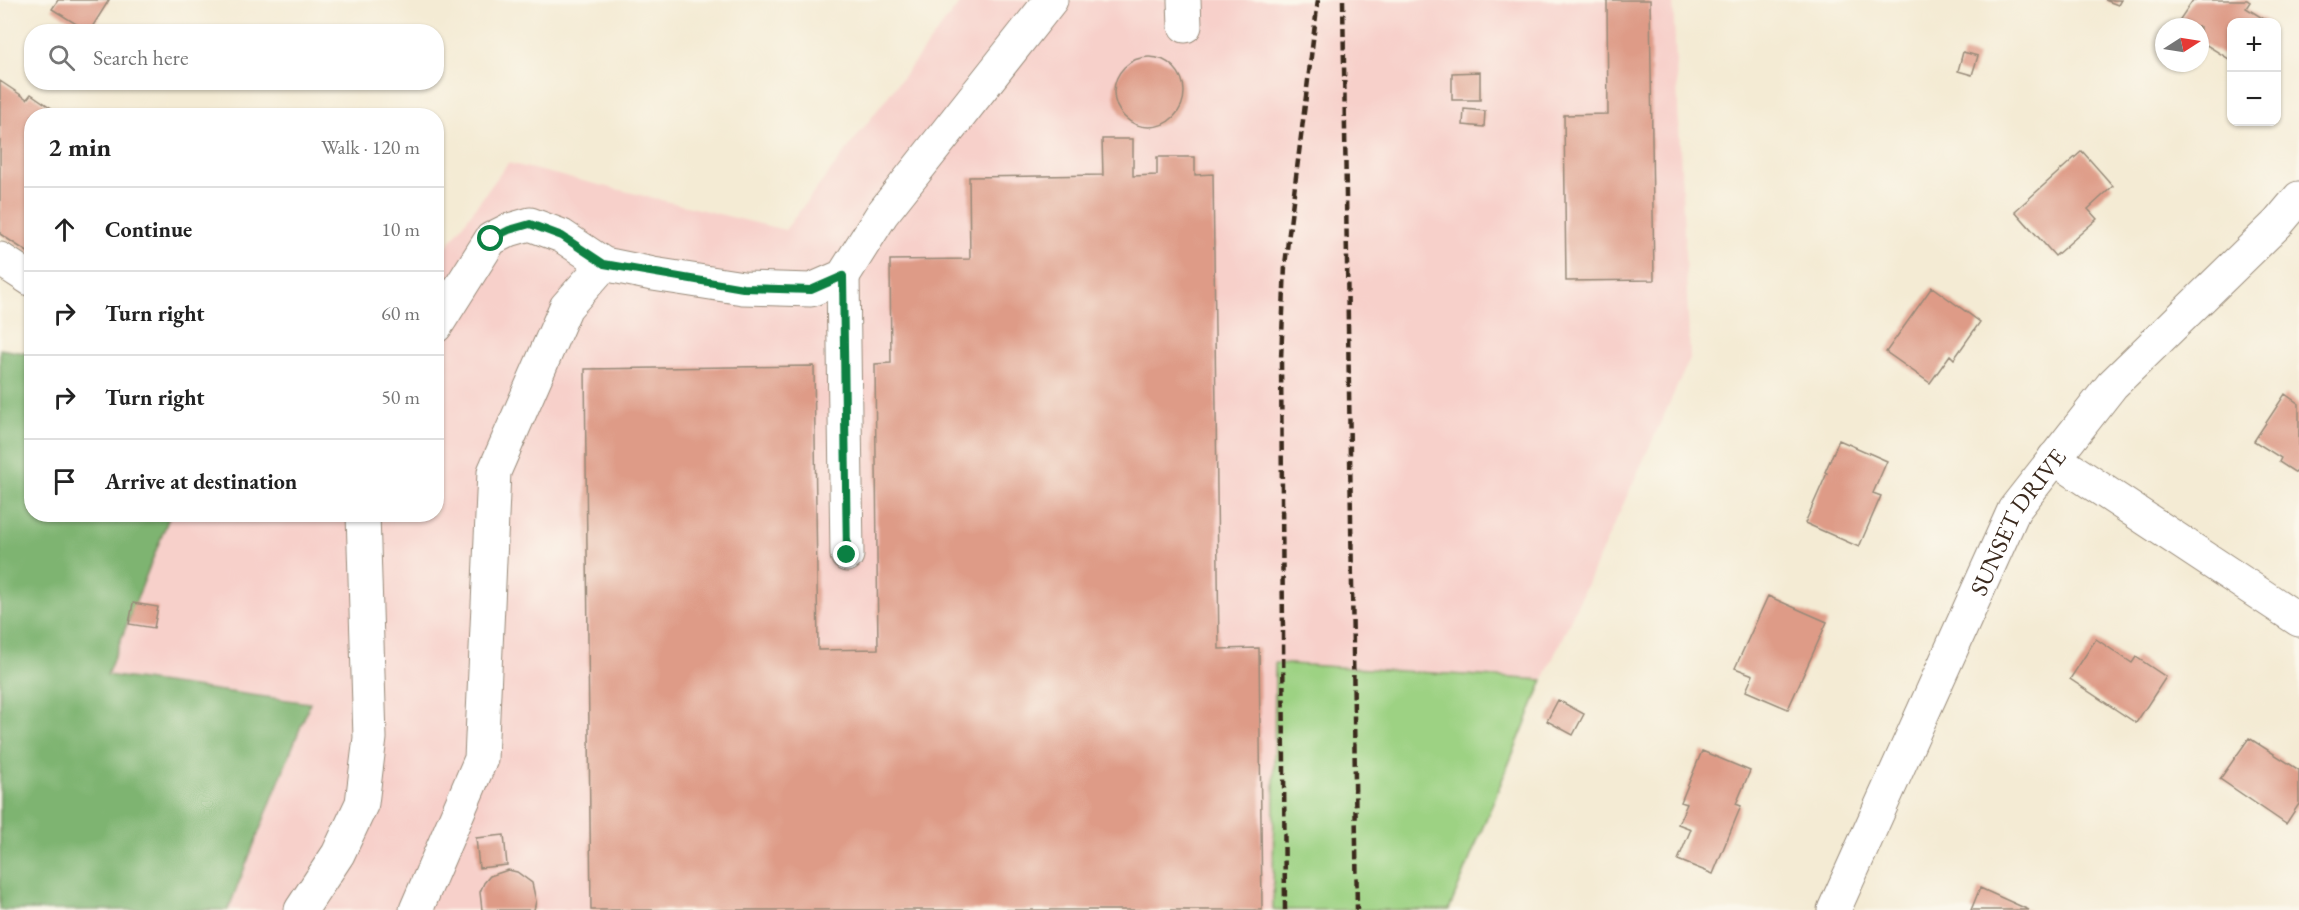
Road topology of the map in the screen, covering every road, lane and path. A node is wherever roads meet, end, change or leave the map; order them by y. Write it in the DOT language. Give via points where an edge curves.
graph roads {
  1 [pos="1051,0"];
  2 [pos="2299,198"];
  3 [pos="0,259"];
  4 [pos="604,264"];
  5 [pos="24,275"];
  6 [pos="843,276"];
  7 [pos="444,313"];
  8 [pos="2054,458"];
  9 [pos="363,522"];
  10 [pos="847,555"];
  11 [pos="2299,620"];
  12 [pos="301,910"];
  13 [pos="416,910"];
  14 [pos="1834,910"];
  1 -- 6 [label="street" via="882,214"];
  2 -- 8 [label="street, SUNSET DRIVE" via="2112,385"];
  3 -- 5 [label="street"];
  4 -- 6 [label="street" via="743,288 811,290"];
  4 -- 7 [label="street" via="562,236 530,224 509,230 491,239"];
  4 -- 13 [label="street" via="566,307 494,472 481,759"];
  6 -- 10 [label="street"];
  8 -- 11 [label="street"];
  8 -- 14 [label="street, SUNSET DRIVE" via="2014,510"];
  9 -- 12 [label="street" via="370,738 362,803 338,854"];
}
